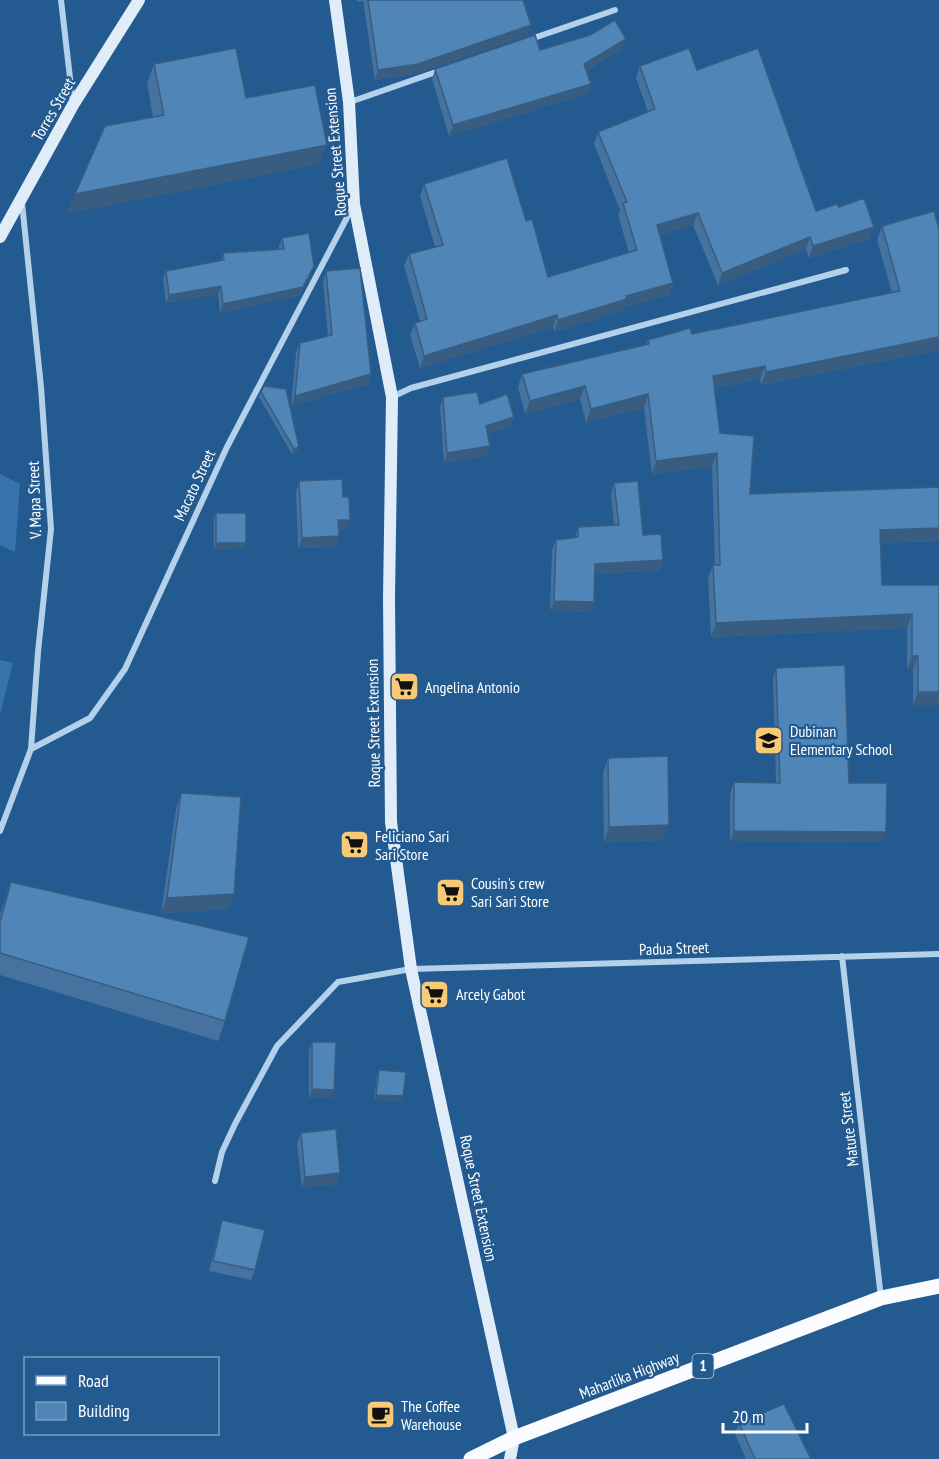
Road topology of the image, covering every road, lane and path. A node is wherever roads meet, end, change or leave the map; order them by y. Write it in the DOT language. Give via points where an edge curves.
graph roads {
  1 [pos="62,0"];
  2 [pos="139,0"];
  3 [pos="335,0"];
  4 [pos="615,10"];
  5 [pos="516,44"];
  6 [pos="449,68"];
  7 [pos="349,102"];
  8 [pos="73,105"];
  9 [pos="21,199"];
  10 [pos="354,204"];
  11 [pos="0,237"];
  12 [pos="846,270"];
  13 [pos="392,397"];
  14 [pos="32,748"];
  15 [pos="0,831"];
  16 [pos="939,954"];
  17 [pos="842,957"];
  18 [pos="411,969"];
  19 [pos="215,1181"];
  20 [pos="939,1286"];
  21 [pos="881,1298"];
  22 [pos="514,1438"];
  23 [pos="471,1459"];
  24 [pos="510,1459"];
  1 -- 8 [label="street"];
  2 -- 8 [label="street, Torres Street"];
  3 -- 7 [label="street, Roque Street Extension"];
  4 -- 5 [label="street"];
  6 -- 7 [label="street"];
  7 -- 10 [label="street, Roque Street Extension"];
  8 -- 9 [label="street, Torres Street"];
  9 -- 11 [label="street, Torres Street"];
  9 -- 14 [label="street, V. Mapa Street" via="51,528"];
  10 -- 13 [label="street, Roque Street Extension"];
  10 -- 14 [label="street, Macato Street" via="226,447 125,669 90,718"];
  12 -- 13 [label="street" via="411,388"];
  13 -- 18 [label="street, Roque Street Extension" via="388,598 391,822"];
  14 -- 15 [label="street, V. Mapa Street"];
  16 -- 17 [label="street, Padua Street"];
  17 -- 18 [label="street, Padua Street"];
  17 -- 21 [label="street, Matute Street"];
  18 -- 19 [label="street, Padua Street" via="338,982 277,1046 222,1152"];
  18 -- 22 [label="street, Roque Street Extension"];
  20 -- 21 [label="main road, Maharlika Highway / 1"];
  21 -- 22 [label="main road, Maharlika Highway / 1"];
  22 -- 23 [label="main road, Maharlika Highway / 1"];
  22 -- 24 [label="street"];
}
